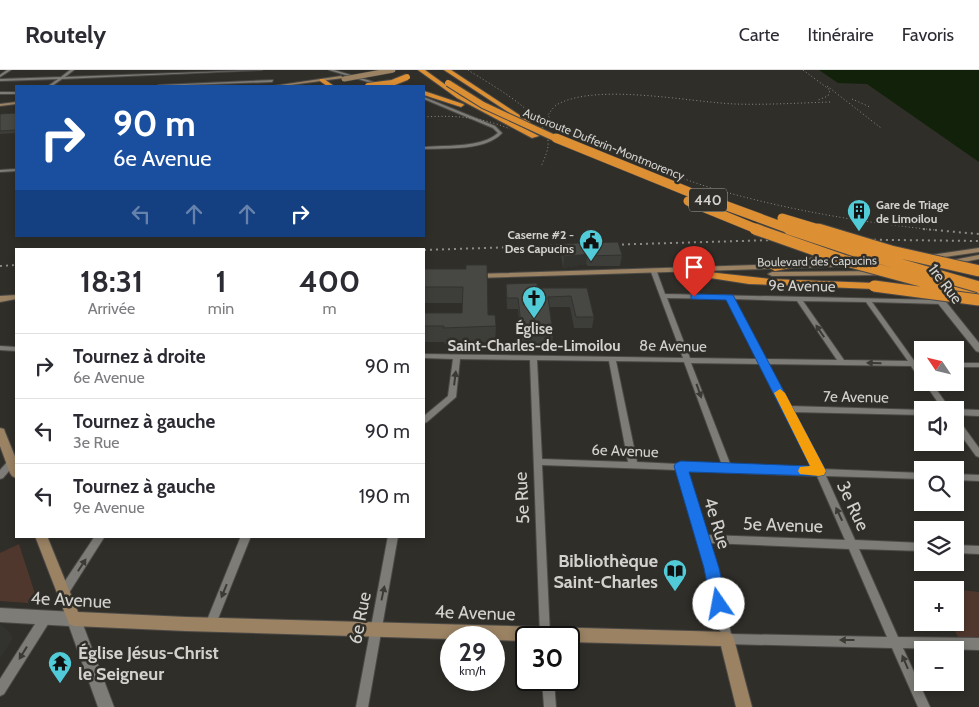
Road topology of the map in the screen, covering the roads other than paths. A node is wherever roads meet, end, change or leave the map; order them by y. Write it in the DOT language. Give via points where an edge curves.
graph roads {
  1 [pos="9,70"];
  2 [pos="72,70"];
  3 [pos="135,70"];
  4 [pos="260,70"];
  5 [pos="331,70"];
  6 [pos="381,70"];
  7 [pos="393,70"];
  8 [pos="421,70"];
  9 [pos="429,70"];
  10 [pos="200,71"];
  11 [pos="445,72"];
  12 [pos="130,75"];
  13 [pos="410,75"];
  14 [pos="0,76"];
  15 [pos="61,78"];
  16 [pos="343,78"];
  17 [pos="0,80"];
  18 [pos="323,83"];
  19 [pos="448,83"];
  20 [pos="273,84"];
  21 [pos="51,85"];
  22 [pos="190,85"];
  23 [pos="231,85"];
  24 [pos="304,85"];
  25 [pos="376,85"];
  26 [pos="383,85"];
  27 [pos="0,93"];
  28 [pos="15,93"];
  29 [pos="425,93"];
  30 [pos="425,98"];
  31 [pos="15,104"];
  32 [pos="0,106"];
  33 [pos="527,122"];
  34 [pos="535,136"];
  35 [pos="425,148"];
  36 [pos="15,170"];
  37 [pos="0,171"];
  38 [pos="646,182"];
  39 [pos="688,188"];
  40 [pos="979,250"];
  41 [pos="979,257"];
  42 [pos="907,261"];
  43 [pos="979,266"];
  44 [pos="775,268"];
  45 [pos="979,271"];
  46 [pos="654,272"];
  47 [pos="919,273"];
  48 [pos="708,275"];
  49 [pos="464,277"];
  50 [pos="979,282"];
  51 [pos="979,288"];
  52 [pos="956,290"];
  53 [pos="979,294"];
  54 [pos="664,296"];
  55 [pos="15,297"];
  56 [pos="730,297"];
  57 [pos="0,299"];
  58 [pos="799,299"];
  59 [pos="868,300"];
  60 [pos="979,300"];
  61 [pos="941,302"];
  62 [pos="0,348"];
  63 [pos="15,349"];
  64 [pos="979,349"];
  65 [pos="425,356"];
  66 [pos="457,357"];
  67 [pos="532,357"];
  68 [pos="612,359"];
  69 [pos="688,359"];
  70 [pos="764,361"];
  71 [pos="842,363"];
  72 [pos="914,364"];
  73 [pos="964,365"];
  74 [pos="979,365"];
  75 [pos="788,409"];
  76 [pos="914,412"];
  77 [pos="964,412"];
  78 [pos="979,413"];
  79 [pos="425,419"];
  80 [pos="0,432"];
  81 [pos="964,433"];
  82 [pos="979,454"];
  83 [pos="12,462"];
  84 [pos="537,462"];
  85 [pos="633,465"];
  86 [pos="681,466"];
  87 [pos="727,467"];
  88 [pos="15,470"];
  89 [pos="819,471"];
  90 [pos="0,476"];
  91 [pos="914,476"];
  92 [pos="964,477"];
  93 [pos="979,478"];
  94 [pos="42,538"];
  95 [pos="99,538"];
  96 [pos="245,538"];
  97 [pos="394,538"];
  98 [pos="702,538"];
  99 [pos="853,544"];
  100 [pos="914,548"];
  101 [pos="964,549"];
  102 [pos="979,550"];
  103 [pos="63,593"];
  104 [pos="0,615"];
  105 [pos="46,617"];
  106 [pos="74,618"];
  107 [pos="210,625"];
  108 [pos="545,626"];
  109 [pos="375,628"];
  110 [pos="515,635"];
  111 [pos="580,637"];
  112 [pos="727,639"];
  113 [pos="896,641"];
  114 [pos="979,644"];
  115 [pos="0,690"];
  116 [pos="549,691"];
  117 [pos="106,707"];
  118 [pos="362,707"];
  119 [pos="550,707"];
  120 [pos="744,707"];
  121 [pos="924,707"];
  1 -- 14 [label="street"];
  2 -- 15 [label="street"];
  3 -- 12 [label="street"];
  4 -- 10 [label="street"];
  5 -- 26 [label="street"];
  6 -- 16 [label="main road, bridge"];
  7 -- 16 [label="main road, bridge"];
  8 -- 19 [label="highway"];
  9 -- 19 [label="highway, Autoroute Dufferin-Montmorency / 440"];
  10 -- 12 [label="street"];
  10 -- 22 [label="street"];
  11 -- 19 [label="highway, Autoroute Dufferin-Montmorency / 440"];
  11 -- 33 [label="highway"];
  12 -- 15 [label="street"];
  13 -- 25 [label="highway, bridge" via="392,83"];
  15 -- 17 [label="street"];
  15 -- 21 [label="street"];
  16 -- 18 [label="main road"];
  18 -- 20 [label="main road"];
  18 -- 24 [label="main road"];
  19 -- 33 [label="highway, Autoroute Dufferin-Montmorency / 440, bridge"];
  19 -- 34 [label="highway" via="483,111"];
  19 -- 51 [label="highway, Autoroute Dufferin-Montmorency / 440, bridge" via="519,123 767,223"];
  20 -- 23 [label="street"];
  27 -- 28 [label="street"];
  29 -- 34 [label="highway" via="465,106"];
  30 -- 35 [label="street" via="494,127 500,133 482,143"];
  31 -- 32 [label="main road"];
  33 -- 39 [label="highway, Autoroute Dufferin-Montmorency / 440, bridge"];
  34 -- 38 [label="highway"];
  36 -- 37 [label="street"];
  38 -- 51 [label="highway, bridge" via="806,243"];
  38 -- 52 [label="highway, bridge" via="792,244"];
  39 -- 45 [label="highway, bridge" via="846,238"];
  39 -- 50 [label="highway, Autoroute Dufferin-Montmorency / 440, bridge" via="852,247"];
  40 -- 42 [label="main road, Boulevard des Capucins"];
  41 -- 47 [label="main road, Boulevard des Capucins" via="926,267"];
  42 -- 44 [label="main road, Boulevard des Capucins"];
  42 -- 47 [label="street, 1re Rue"];
  43 -- 44 [label="highway" via="927,250 884,246"];
  44 -- 46 [label="main road, Boulevard des Capucins"];
  46 -- 48 [label="main road, Boulevard des Capucins"];
  46 -- 49 [label="main road, Boulevard des Capucins"];
  46 -- 54 [label="street"];
  47 -- 48 [label="main road, Boulevard des Capucins"];
  47 -- 61 [label="street, 1re Rue"];
  48 -- 60 [label="highway, bridge" via="792,284 874,286"];
  52 -- 53 [label="highway"];
  54 -- 56 [label="street, 9e Avenue"];
  54 -- 69 [label="street"];
  55 -- 57 [label="main road"];
  56 -- 58 [label="street, 9e Avenue"];
  56 -- 70 [label="street, 3e Rue"];
  58 -- 59 [label="street, 9e Avenue"];
  71 -- 58 [label="street, one-way"];
  59 -- 61 [label="street, 9e Avenue"];
  59 -- 72 [label="street"];
  61 -- 64 [label="street, 1re Rue"];
  62 -- 63 [label="street"];
  65 -- 66 [label="street, 8e Avenue"];
  66 -- 67 [label="street, 8e Avenue"];
  79 -- 66 [label="street, one-way" via="452,398"];
  67 -- 68 [label="street, 8e Avenue"];
  67 -- 84 [label="street, 5e Rue"];
  68 -- 69 [label="street, 8e Avenue"];
  68 -- 85 [label="street"];
  69 -- 70 [label="street, 8e Avenue"];
  69 -- 87 [label="street, one-way"];
  70 -- 71 [label="street, 8e Avenue"];
  70 -- 75 [label="street, 3e Rue"];
  72 -- 71 [label="street, 8e Avenue, one-way"];
  73 -- 74 [label="street"];
  75 -- 76 [label="street, 7e Avenue"];
  75 -- 89 [label="street, 3e Rue"];
  77 -- 78 [label="street"];
  80 -- 83 [label="main road"];
  81 -- 82 [label="street"];
  83 -- 88 [label="main road"];
  83 -- 90 [label="street"];
  84 -- 85 [label="street, 6e Avenue"];
  84 -- 108 [label="street, 5e Rue"];
  85 -- 86 [label="street, 6e Avenue"];
  86 -- 87 [label="street, 6e Avenue"];
  86 -- 98 [label="street, 4e Rue"];
  87 -- 89 [label="street, 6e Avenue"];
  89 -- 91 [label="street, 6e Avenue"];
  99 -- 89 [label="street, 3e Rue, one-way"];
  92 -- 93 [label="street"];
  94 -- 103 [label="main road"];
  103 -- 95 [label="street, one-way"];
  96 -- 107 [label="street, one-way"];
  109 -- 97 [label="street, 6e Rue, one-way"];
  98 -- 99 [label="street, 5e Avenue"];
  98 -- 112 [label="street, 4e Rue"];
  99 -- 100 [label="street, 5e Avenue"];
  99 -- 113 [label="street, 3e Rue"];
  101 -- 102 [label="street"];
  103 -- 106 [label="main road"];
  104 -- 105 [label="street, 4e Avenue"];
  105 -- 106 [label="street, 4e Avenue"];
  105 -- 115 [label="street, one-way"];
  106 -- 107 [label="main road, 4e Avenue"];
  106 -- 117 [label="street"];
  107 -- 109 [label="main road, 4e Avenue"];
  109 -- 110 [label="main road, 4e Avenue"];
  109 -- 118 [label="street, 6e Rue"];
  111 -- 112 [label="main road, 4e Avenue"];
  113 -- 112 [label="street, 4e Avenue, one-way"];
  112 -- 120 [label="main road, 4e Rue"];
  113 -- 114 [label="street, 4e Avenue"];
  121 -- 113 [label="street, 3e Rue, one-way"];
  116 -- 119 [label="street"];
}
